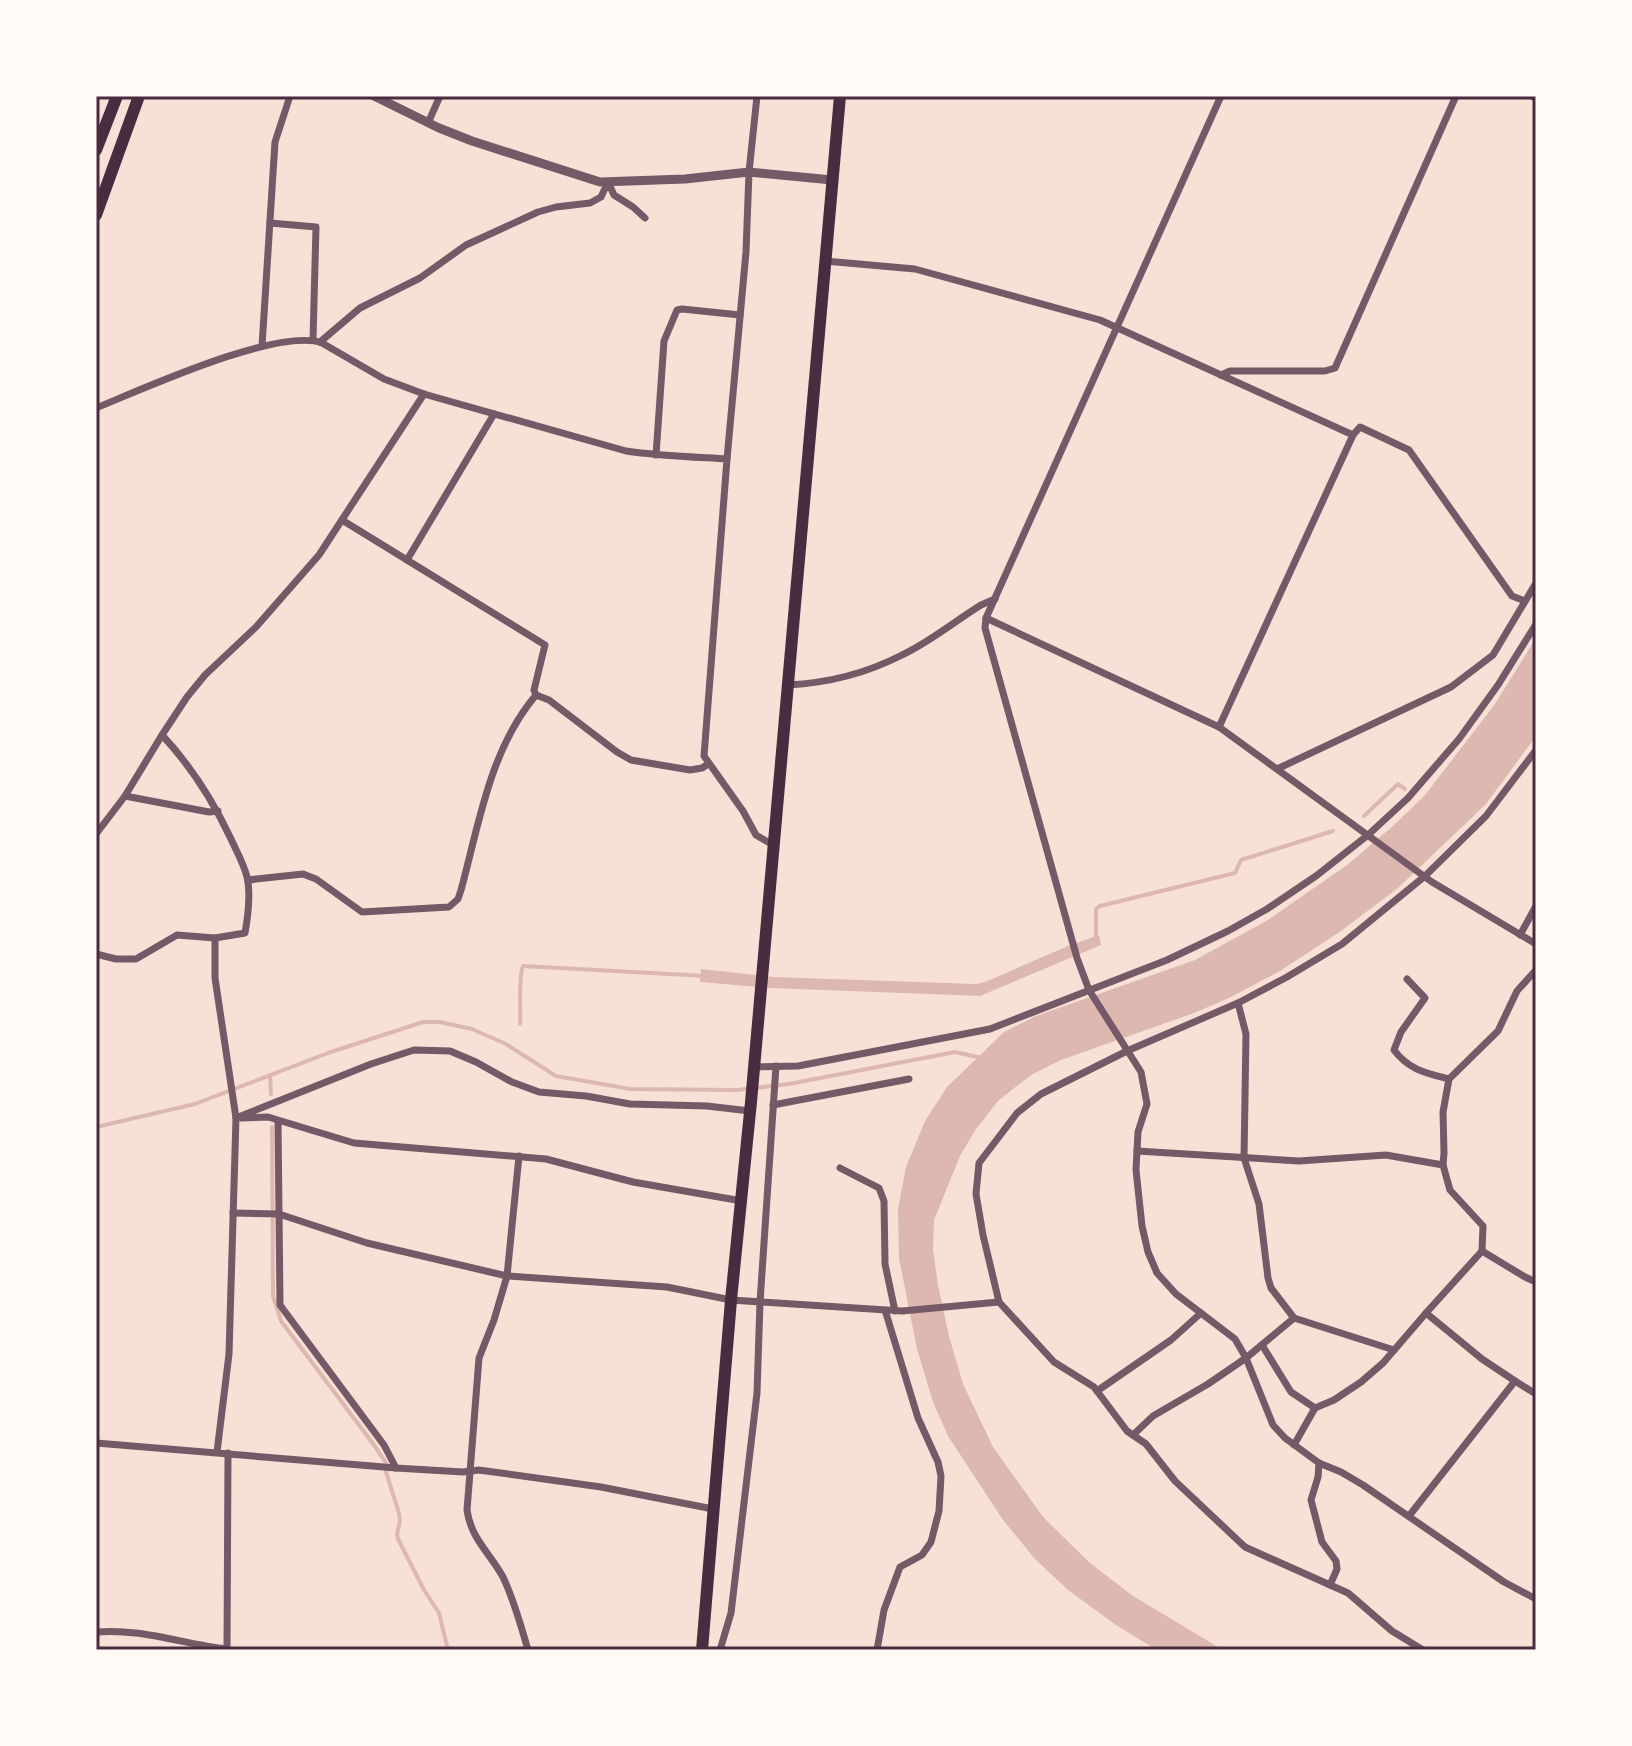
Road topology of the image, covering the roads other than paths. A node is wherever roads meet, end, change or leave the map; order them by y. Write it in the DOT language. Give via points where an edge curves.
graph roads {
  1 [pos="117,96"];
  2 [pos="139,96"];
  3 [pos="290,96"];
  4 [pos="374,96"];
  5 [pos="440,96"];
  6 [pos="757,96"];
  7 [pos="840,96"];
  8 [pos="1221,96"];
  9 [pos="1456,96"];
  10 [pos="428,123"];
  11 [pos="96,150"];
  12 [pos="749,172"];
  13 [pos="832,180"];
  14 [pos="608,182"];
  15 [pos="96,215"];
  16 [pos="645,218"];
  17 [pos="270,223"];
  18 [pos="825,261"];
  19 [pos="740,315"];
  20 [pos="1117,328"];
  21 [pos="316,341"];
  22 [pos="262,346"];
  23 [pos="1221,375"];
  24 [pos="424,394"];
  25 [pos="96,408"];
  26 [pos="494,414"];
  27 [pos="1353,435"];
  28 [pos="656,455"];
  29 [pos="727,459"];
  30 [pos="342,520"];
  31 [pos="407,560"];
  32 [pos="1536,583"];
  33 [pos="995,599"];
  34 [pos="1525,601"];
  35 [pos="986,618"];
  36 [pos="1536,624"];
  37 [pos="788,685"];
  38 [pos="536,695"];
  39 [pos="1219,727"];
  40 [pos="162,735"];
  41 [pos="1536,750"];
  42 [pos="708,764"];
  43 [pos="1277,769"];
  44 [pos="125,796"];
  45 [pos="218,811"];
  46 [pos="96,834"];
  47 [pos="1369,836"];
  48 [pos="773,845"];
  49 [pos="1424,875"];
  50 [pos="248,880"];
  51 [pos="1536,906"];
  52 [pos="1520,935"];
  53 [pos="215,938"];
  54 [pos="1536,944"];
  55 [pos="96,954"];
  56 [pos="1536,970"];
  57 [pos="1407,979"];
  58 [pos="1090,991"];
  59 [pos="1238,1003"];
  60 [pos="1125,1048"];
  61 [pos="754,1070"];
  62 [pos="776,1070"];
  63 [pos="909,1079"];
  64 [pos="1449,1079"];
  65 [pos="773,1102"];
  66 [pos="750,1107"];
  67 [pos="235,1115"];
  68 [pos="278,1121"];
  69 [pos="1137,1151"];
  70 [pos="519,1156"];
  71 [pos="1244,1158"];
  72 [pos="1443,1165"];
  73 [pos="840,1168"];
  74 [pos="742,1201"];
  75 [pos="233,1213"];
  76 [pos="275,1213"];
  77 [pos="1482,1251"];
  78 [pos="507,1276"];
  79 [pos="1536,1282"];
  80 [pos="731,1300"];
  81 [pos="760,1302"];
  82 [pos="999,1302"];
  83 [pos="885,1310"];
  84 [pos="899,1311"];
  85 [pos="1201,1313"];
  86 [pos="1426,1313"];
  87 [pos="1294,1318"];
  88 [pos="1262,1345"];
  89 [pos="1394,1350"];
  90 [pos="1246,1358"];
  91 [pos="1515,1381"];
  92 [pos="1097,1391"];
  93 [pos="1536,1394"];
  94 [pos="1315,1408"];
  95 [pos="1133,1435"];
  96 [pos="96,1443"];
  97 [pos="1294,1445"];
  98 [pos="217,1452"];
  99 [pos="228,1453"];
  100 [pos="1319,1463"];
  101 [pos="389,1468"];
  102 [pos="470,1471"];
  103 [pos="713,1509"];
  104 [pos="1409,1516"];
  105 [pos="1330,1585"];
  106 [pos="1536,1599"];
  107 [pos="96,1632"];
  108 [pos="227,1649"];
  109 [pos="528,1650"];
  110 [pos="702,1650"];
  111 [pos="720,1650"];
  112 [pos="877,1650"];
  113 [pos="1423,1650"];
  1 -- 11 [label="highway"];
  2 -- 15 [label="highway"];
  3 -- 17 [label="street" via="275,142"];
  4 -- 10 [label="street"];
  5 -- 10 [label="street"];
  6 -- 12 [label="street"];
  7 -- 13 [label="highway"];
  8 -- 20 [label="street"];
  9 -- 23 [label="street" via="1335,368"];
  10 -- 14 [label="street"];
  12 -- 13 [label="street"];
  12 -- 14 [label="street"];
  12 -- 19 [label="street"];
  13 -- 18 [label="highway"];
  14 -- 16 [label="street" via="614,195"];
  14 -- 21 [label="street" via="601,197 590,203 538,212 466,245 420,278 360,308"];
  17 -- 21 [label="street" via="316,227"];
  17 -- 22 [label="street"];
  18 -- 20 [label="street" via="915,269"];
  18 -- 37 [label="highway"];
  19 -- 28 [label="street" via="677,310 664,341"];
  19 -- 29 [label="street"];
  20 -- 23 [label="street"];
  20 -- 33 [label="street"];
  21 -- 22 [label="street"];
  21 -- 24 [label="street" via="384,379"];
  22 -- 25 [label="street"];
  23 -- 27 [label="street"];
  24 -- 26 [label="street"];
  24 -- 30 [label="street"];
  26 -- 28 [label="street"];
  26 -- 31 [label="street"];
  27 -- 34 [label="street" via="1360,427 1409,450 1512,596"];
  27 -- 39 [label="street"];
  28 -- 29 [label="street"];
  29 -- 42 [label="street" via="704,756"];
  30 -- 31 [label="street"];
  30 -- 40 [label="street" via="256,627 205,675"];
  31 -- 38 [label="street" via="545,645"];
  32 -- 34 [label="street"];
  33 -- 35 [label="street"];
  33 -- 37 [label="street" via="904,655 815,684"];
  34 -- 43 [label="street" via="1493,655 1451,687"];
  35 -- 39 [label="street"];
  35 -- 58 [label="street"];
  36 -- 47 [label="street" via="1459,739"];
  37 -- 48 [label="highway"];
  38 -- 42 [label="street" via="631,760 690,770"];
  38 -- 50 [label="street" via="491,777 461,890 449,907 362,912 303,874"];
  39 -- 43 [label="street"];
  40 -- 44 [label="street"];
  40 -- 45 [label="street"];
  41 -- 49 [label="street" via="1486,816"];
  42 -- 48 [label="street" via="756,835"];
  43 -- 47 [label="street"];
  44 -- 45 [label="street"];
  44 -- 46 [label="street"];
  45 -- 50 [label="street"];
  47 -- 49 [label="street"];
  47 -- 58 [label="street" via="1228,931"];
  48 -- 61 [label="highway"];
  49 -- 52 [label="street"];
  49 -- 59 [label="street" via="1342,944"];
  50 -- 53 [label="street" via="245,933"];
  51 -- 52 [label="street"];
  52 -- 54 [label="street"];
  53 -- 55 [label="street" via="177,935 136,959"];
  53 -- 67 [label="street" via="215,978"];
  56 -- 64 [label="street" via="1517,991 1498,1031"];
  57 -- 64 [label="street" via="1425,998 1394,1050 1418,1071"];
  58 -- 60 [label="street"];
  58 -- 62 [label="street" via="990,1029"];
  59 -- 60 [label="street"];
  59 -- 71 [label="street" via="1246,1034"];
  60 -- 69 [label="street" via="1141,1072 1146,1092"];
  60 -- 82 [label="street" via="1041,1094 1017,1113 979,1163 976,1194"];
  61 -- 62 [label="street"];
  61 -- 66 [label="highway"];
  62 -- 65 [label="street"];
  63 -- 65 [label="street"];
  64 -- 72 [label="street"];
  65 -- 81 [label="street"];
  66 -- 67 [label="street" via="630,1104 539,1092 450,1051 414,1050"];
  66 -- 74 [label="highway"];
  67 -- 68 [label="street"];
  67 -- 75 [label="street"];
  68 -- 70 [label="street" via="354,1143"];
  68 -- 76 [label="street"];
  69 -- 71 [label="street"];
  69 -- 85 [label="street" via="1148,1252 1157,1273"];
  70 -- 74 [label="street"];
  70 -- 78 [label="street"];
  71 -- 72 [label="street" via="1299,1161 1386,1155"];
  71 -- 87 [label="street" via="1259,1204 1271,1288"];
  72 -- 77 [label="street" via="1450,1190 1483,1226"];
  73 -- 84 [label="street" via="879,1188 885,1264"];
  74 -- 80 [label="highway"];
  75 -- 76 [label="street"];
  75 -- 98 [label="street" via="229,1354"];
  76 -- 78 [label="street" via="367,1243"];
  76 -- 101 [label="street" via="283,1311 384,1445"];
  77 -- 79 [label="street"];
  77 -- 86 [label="street"];
  78 -- 80 [label="street" via="667,1287"];
  78 -- 102 [label="street" via="479,1358"];
  80 -- 81 [label="street"];
  80 -- 103 [label="highway"];
  81 -- 83 [label="street"];
  81 -- 111 [label="street" via="757,1393 731,1613"];
  82 -- 84 [label="street"];
  82 -- 92 [label="street" via="1054,1362"];
  83 -- 84 [label="street"];
  83 -- 112 [label="street" via="941,1476 931,1542 922,1555 900,1567"];
  85 -- 90 [label="street" via="1235,1339"];
  85 -- 92 [label="street"];
  86 -- 89 [label="street"];
  86 -- 91 [label="street"];
  87 -- 88 [label="street"];
  87 -- 89 [label="street"];
  88 -- 90 [label="street"];
  88 -- 94 [label="street" via="1291,1392"];
  89 -- 94 [label="street" via="1361,1382"];
  90 -- 95 [label="street" via="1153,1416"];
  90 -- 97 [label="street" via="1273,1425"];
  91 -- 93 [label="street"];
  91 -- 104 [label="street"];
  92 -- 95 [label="street"];
  94 -- 97 [label="street"];
  95 -- 105 [label="street" via="1245,1547"];
  96 -- 98 [label="street"];
  97 -- 100 [label="street"];
  98 -- 99 [label="street"];
  99 -- 101 [label="street"];
  99 -- 108 [label="street"];
  100 -- 104 [label="street"];
  100 -- 105 [label="street" via="1311,1500 1322,1542 1336,1561"];
  101 -- 102 [label="street"];
  102 -- 103 [label="street" via="561,1481"];
  102 -- 109 [label="street" via="467,1510 473,1534 502,1576"];
  103 -- 110 [label="highway"];
  104 -- 106 [label="street"];
  105 -- 113 [label="street"];
  107 -- 108 [label="street" via="137,1633"];
}
